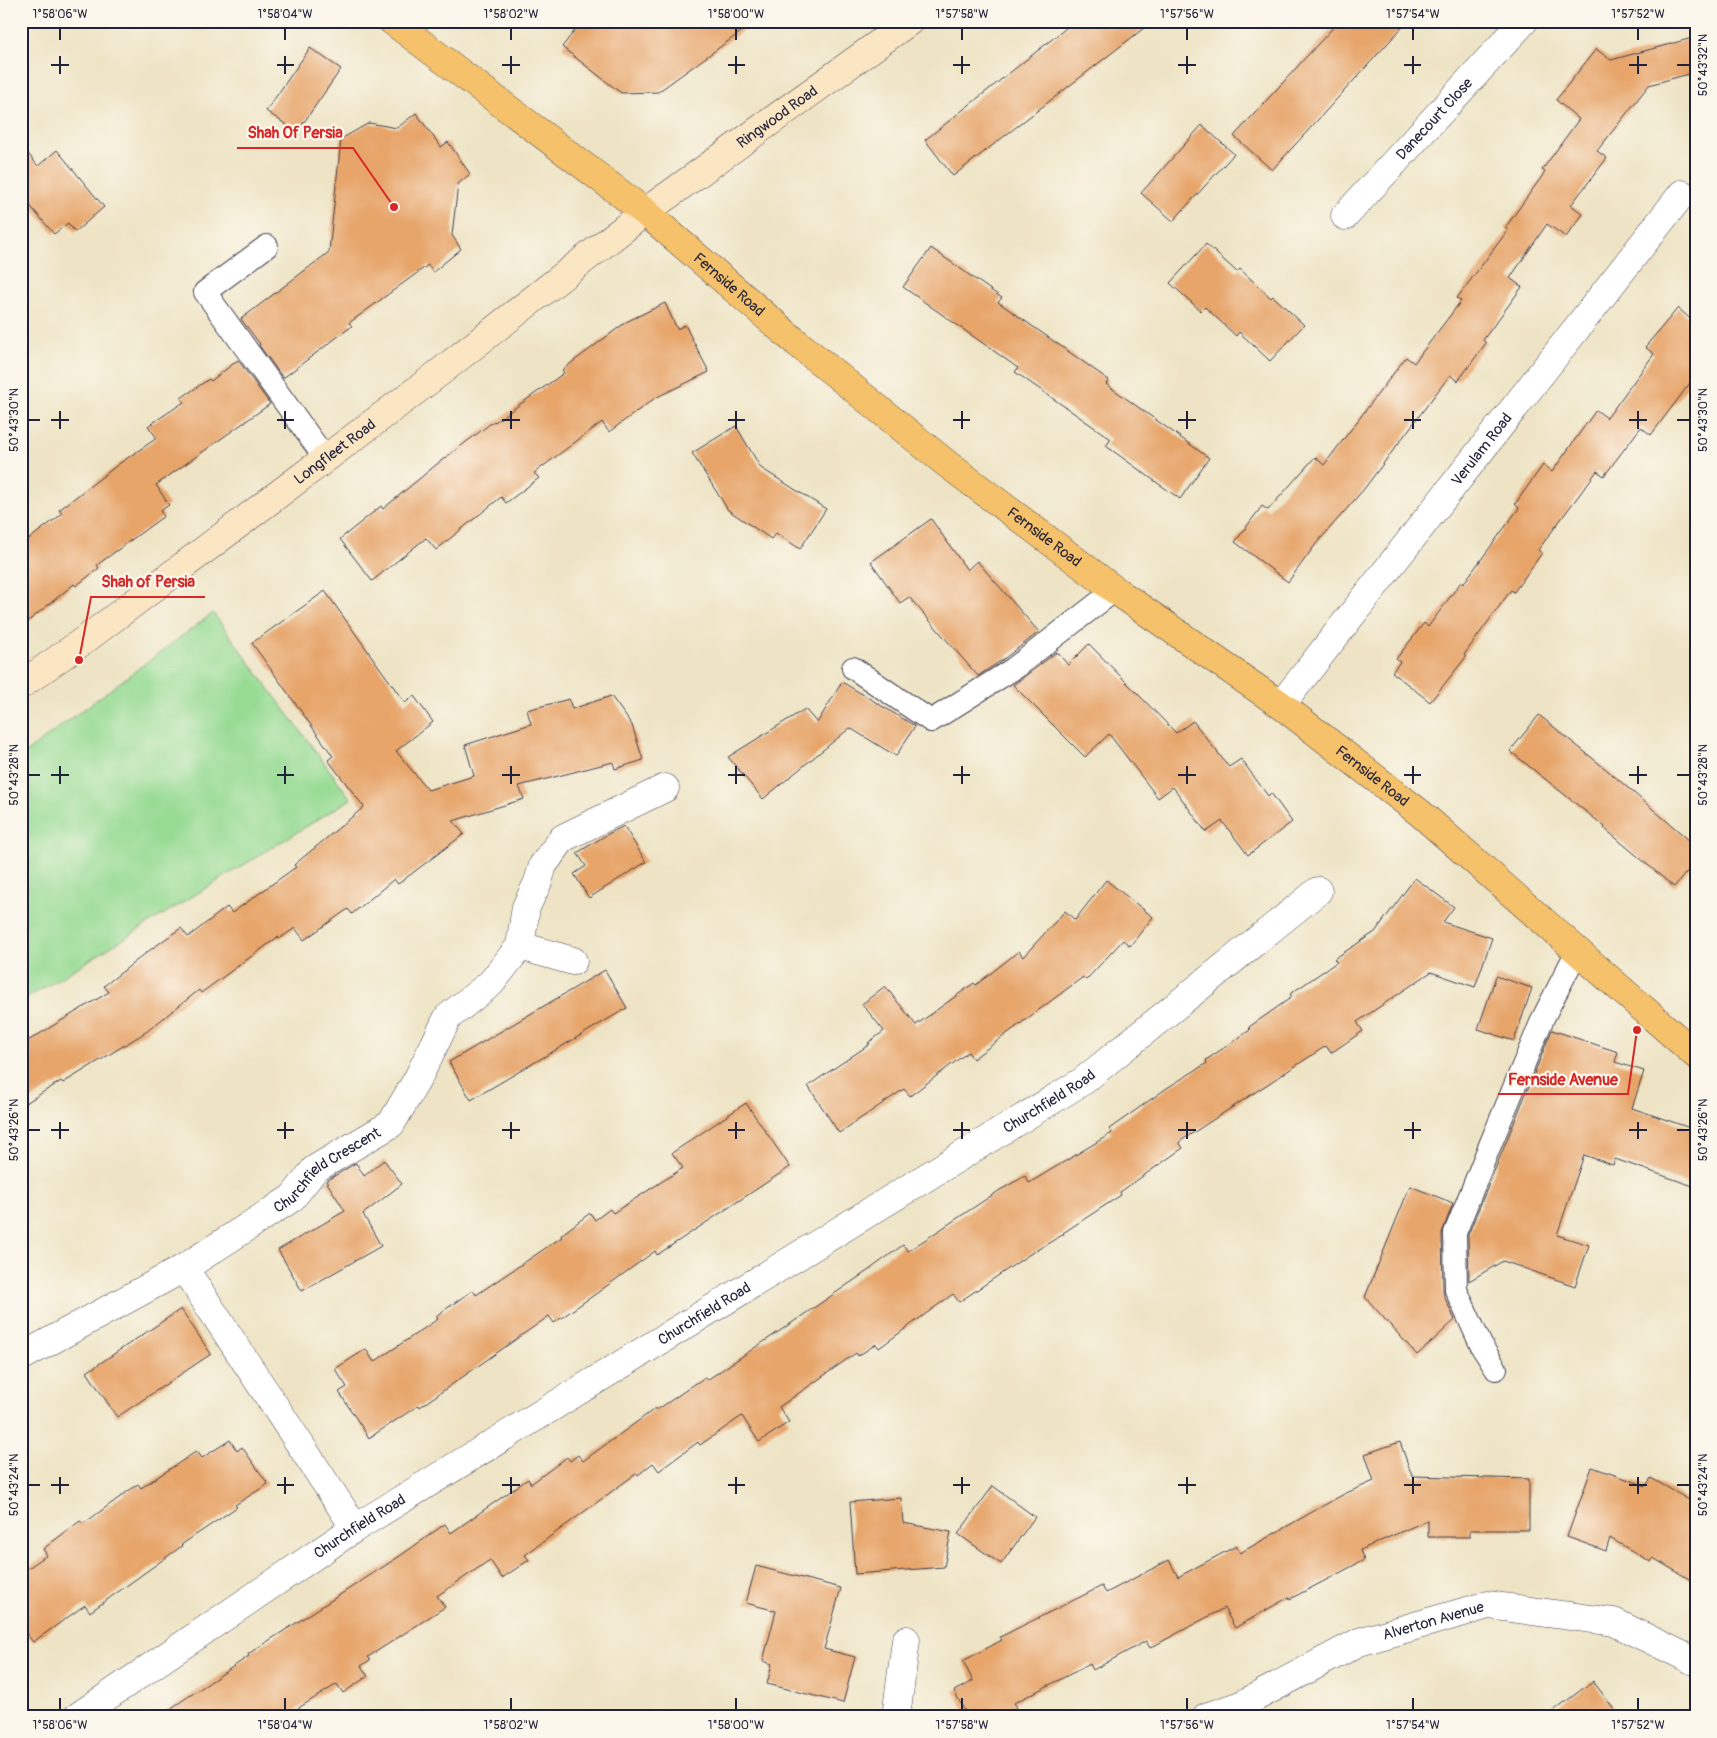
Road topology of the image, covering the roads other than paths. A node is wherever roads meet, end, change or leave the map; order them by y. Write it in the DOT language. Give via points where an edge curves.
graph roads {
  1 [pos="392,21"];
  2 [pos="910,21"];
  3 [pos="1524,21"];
  4 [pos="1682,194"];
  5 [pos="645,212"];
  6 [pos="1345,216"];
  7 [pos="267,246"];
  8 [pos="325,458"];
  9 [pos="1115,590"];
  10 [pos="853,668"];
  11 [pos="21,685"];
  12 [pos="1281,704"];
  13 [pos="665,788"];
  14 [pos="1318,891"];
  15 [pos="520,946"];
  16 [pos="1577,951"];
  17 [pos="573,961"];
  18 [pos="1696,1055"];
  19 [pos="184,1268"];
  20 [pos="21,1357"];
  21 [pos="1496,1369"];
  22 [pos="355,1528"];
  23 [pos="906,1640"];
  24 [pos="1696,1662"];
  25 [pos="77,1717"];
  26 [pos="896,1717"];
  27 [pos="1206,1717"];
  1 -- 5 [label="highway, Fernside Road"];
  2 -- 5 [label="main road, Ringwood Road"];
  3 -- 6 [label="street, Danecourt Close"];
  4 -- 12 [label="street, Verulam Road"];
  5 -- 8 [label="main road, Longfleet Road"];
  5 -- 9 [label="highway, Fernside Road" via="797,343 947,464"];
  7 -- 8 [label="lane" via="205,292"];
  8 -- 11 [label="main road, Longfleet Road"];
  9 -- 10 [label="lane" via="1013,669 931,721"];
  9 -- 12 [label="highway, Fernside Road"];
  12 -- 16 [label="highway, Fernside Road" via="1420,813"];
  13 -- 15 [label="street, Churchfield Crescent" via="563,838 543,865 526,907"];
  14 -- 22 [label="street, Churchfield Road" via="1083,1081"];
  15 -- 17 [label="street"];
  15 -- 19 [label="street, Churchfield Crescent" via="491,983 448,1017 391,1124 315,1169 292,1198"];
  16 -- 18 [label="highway, Fernside Road"];
  16 -- 21 [label="lane" via="1543,1018 1455,1232 1456,1290 1482,1347"];
  19 -- 20 [label="street, Churchfield Crescent"];
  19 -- 22 [label="street"];
  22 -- 25 [label="street, Churchfield Road"];
  23 -- 26 [label="street"];
  24 -- 27 [label="street, Alverton Avenue" via="1614,1622 1488,1605 1359,1642 1240,1705"];
}
